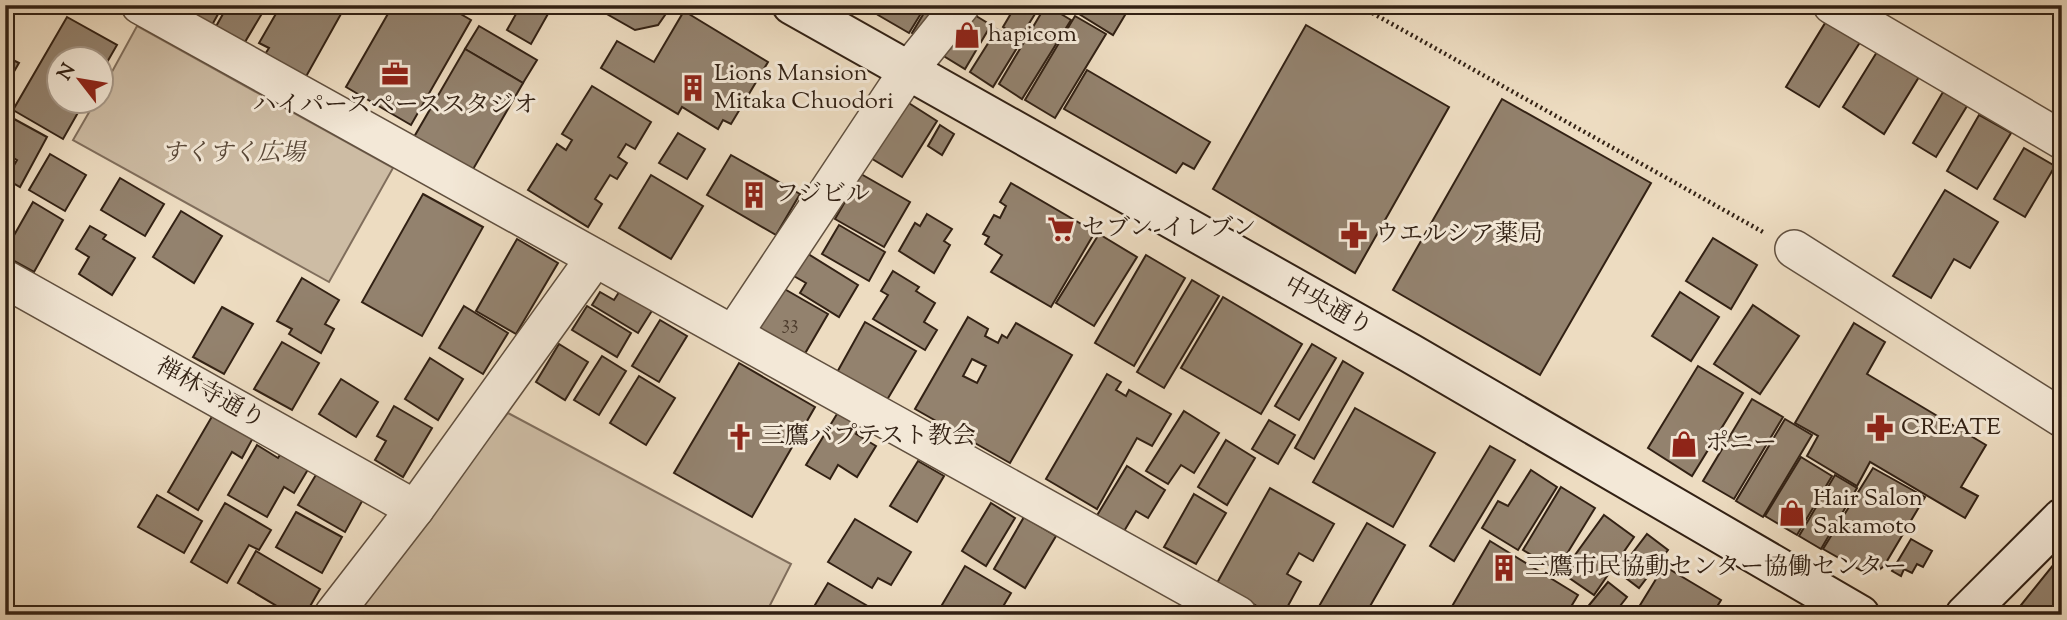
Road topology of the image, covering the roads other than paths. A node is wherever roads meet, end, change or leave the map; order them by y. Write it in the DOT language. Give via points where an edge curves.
graph roads {
  1 [pos="140,5"];
  2 [pos="792,5"];
  3 [pos="961,5"];
  4 [pos="1832,5"];
  5 [pos="908,71"];
  6 [pos="2062,140"];
  7 [pos="1794,249"];
  8 [pos="595,258"];
  9 [pos="5,279"];
  10 [pos="734,333"];
  11 [pos="2062,418"];
  12 [pos="415,509"];
  13 [pos="2062,518"];
  14 [pos="333,615"];
  15 [pos="1238,615"];
  16 [pos="1860,615"];
  17 [pos="1965,615"];
  1 -- 8 [label="street"];
  2 -- 5 [label="street, 中央通り"];
  3 -- 5 [label="street"];
  4 -- 6 [label="street"];
  5 -- 10 [label="street"];
  5 -- 16 [label="street, 中央通り" via="1410,353"];
  7 -- 11 [label="street"];
  8 -- 10 [label="street"];
  8 -- 12 [label="street"];
  9 -- 12 [label="street, 禅林寺通り"];
  10 -- 15 [label="street"];
  12 -- 14 [label="street"];
  13 -- 17 [label="street"];
}
